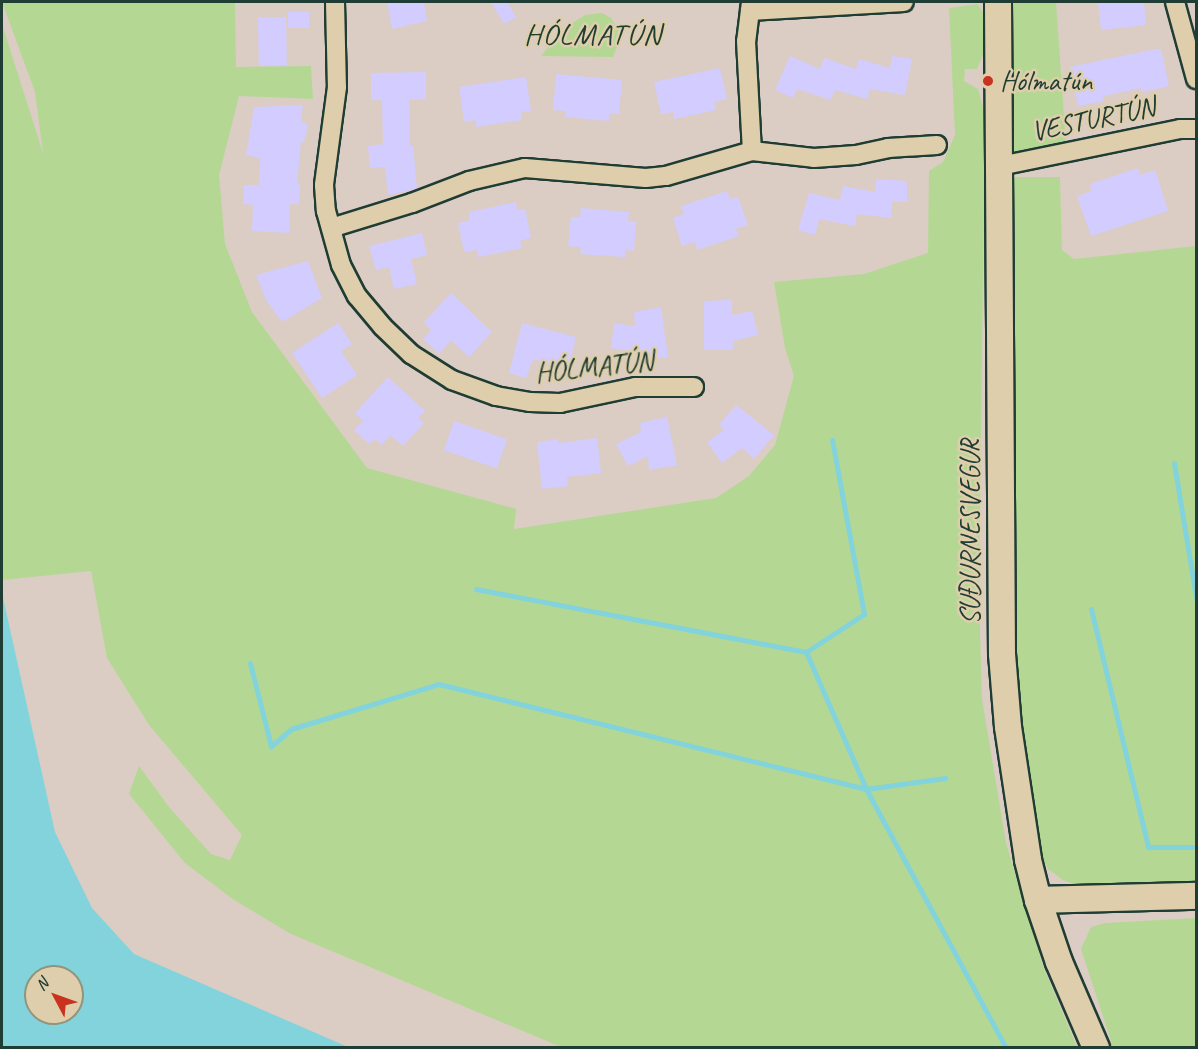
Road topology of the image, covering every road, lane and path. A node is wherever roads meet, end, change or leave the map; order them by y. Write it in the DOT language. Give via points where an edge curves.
graph roads {
  1 [pos="334,2"];
  2 [pos="904,2"];
  3 [pos="998,2"];
  4 [pos="1175,2"];
  5 [pos="750,6"];
  6 [pos="1197,79"];
  7 [pos="1197,129"];
  8 [pos="937,145"];
  9 [pos="752,151"];
  10 [pos="1000,166"];
  11 [pos="331,228"];
  12 [pos="694,387"];
  13 [pos="1197,896"];
  14 [pos="1038,900"];
  15 [pos="1096,1047"];
  1 -- 11 [label="street, HÓLMATÚN" via="337,87 324,185"];
  2 -- 5 [label="street"];
  3 -- 10 [label="street, SUÐURNESVEGUR"];
  4 -- 6 [label="street"];
  5 -- 9 [label="street" via="746,41"];
  7 -- 10 [label="street, VESTURTÚN" via="1180,129"];
  8 -- 9 [label="street" via="814,158"];
  9 -- 11 [label="street" via="656,177 525,168 469,181"];
  10 -- 14 [label="street, SUÐURNESVEGUR" via="1002,654 1019,804"];
  11 -- 12 [label="street, HÓLMATÚN" via="341,265 357,296 383,327 411,354 471,389 530,402 561,403 635,387"];
  13 -- 14 [label="street"];
  14 -- 15 [label="street, SUÐURNESVEGUR" via="1059,962"];
}
